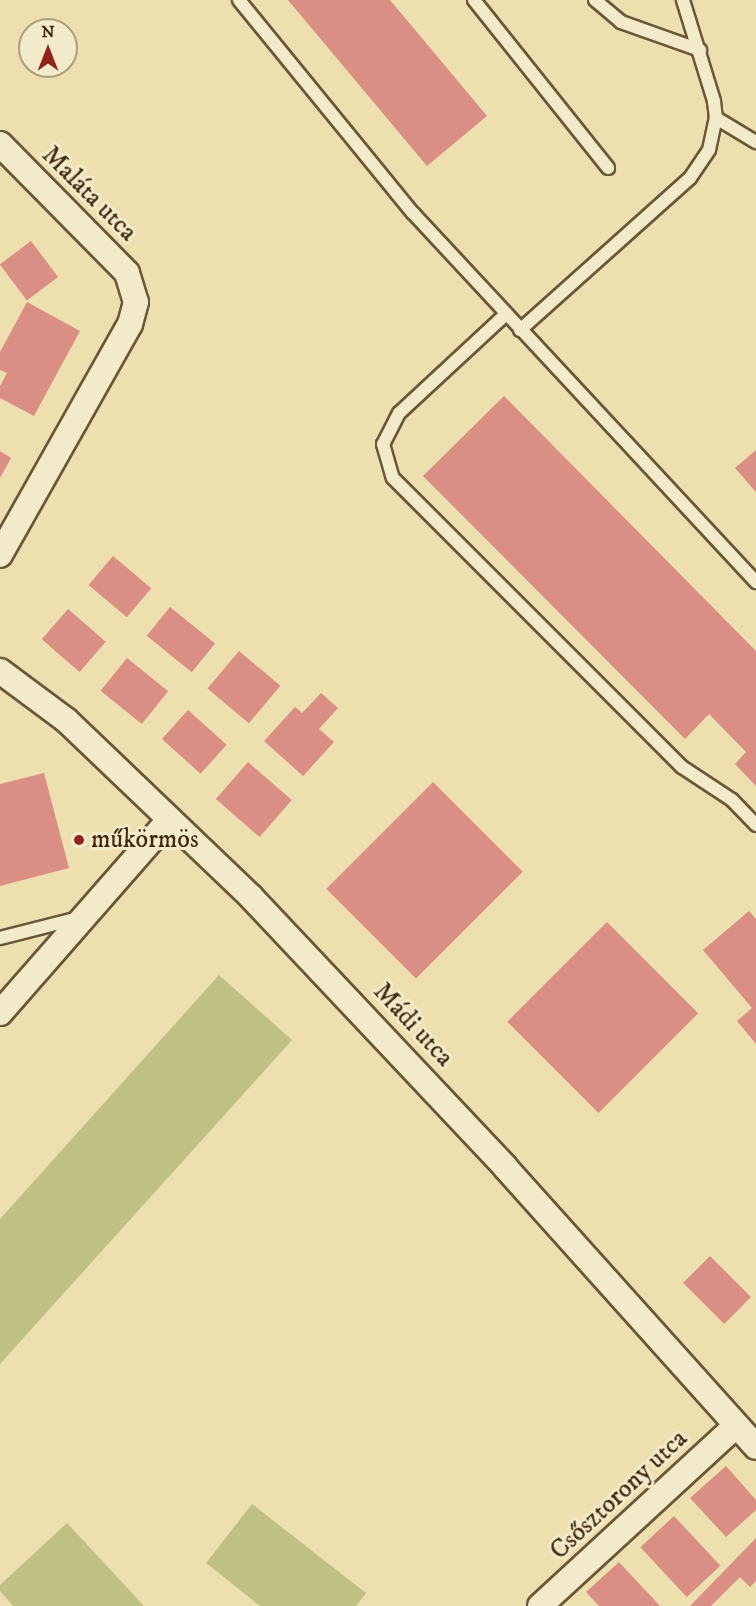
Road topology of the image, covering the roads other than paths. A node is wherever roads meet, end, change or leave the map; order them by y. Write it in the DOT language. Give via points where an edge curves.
graph roads {
  1 [pos="239,0"];
  2 [pos="474,0"];
  3 [pos="595,0"];
  4 [pos="683,0"];
  5 [pos="700,50"];
  6 [pos="716,118"];
  7 [pos="756,142"];
  8 [pos="0,144"];
  9 [pos="608,168"];
  10 [pos="505,315"];
  11 [pos="520,330"];
  12 [pos="0,555"];
  13 [pos="756,582"];
  14 [pos="0,672"];
  15 [pos="169,820"];
  16 [pos="756,825"];
  17 [pos="86,917"];
  18 [pos="0,938"];
  19 [pos="0,1013"];
  20 [pos="736,1426"];
  21 [pos="756,1447"];
  22 [pos="540,1606"];
  1 -- 10 [label="lane" via="413,213"];
  2 -- 9 [label="lane"];
  3 -- 5 [label="lane" via="621,22"];
  4 -- 5 [label="lane"];
  5 -- 6 [label="lane"];
  6 -- 7 [label="lane"];
  6 -- 11 [label="lane" via="709,150 690,178"];
  8 -- 12 [label="street, Maláta utca" via="127,273 134,285 136,302 130,324"];
  10 -- 11 [label="lane"];
  10 -- 16 [label="lane" via="399,413 383,444 393,478 682,767 732,800"];
  11 -- 13 [label="lane"];
  14 -- 15 [label="street, Mádi utca" via="66,720"];
  15 -- 17 [label="street"];
  15 -- 20 [label="street, Mádi utca" via="356,1004"];
  17 -- 18 [label="lane"];
  17 -- 19 [label="street"];
  20 -- 21 [label="street, Mádi utca"];
  20 -- 22 [label="street, Csősztorony utca"];
}
